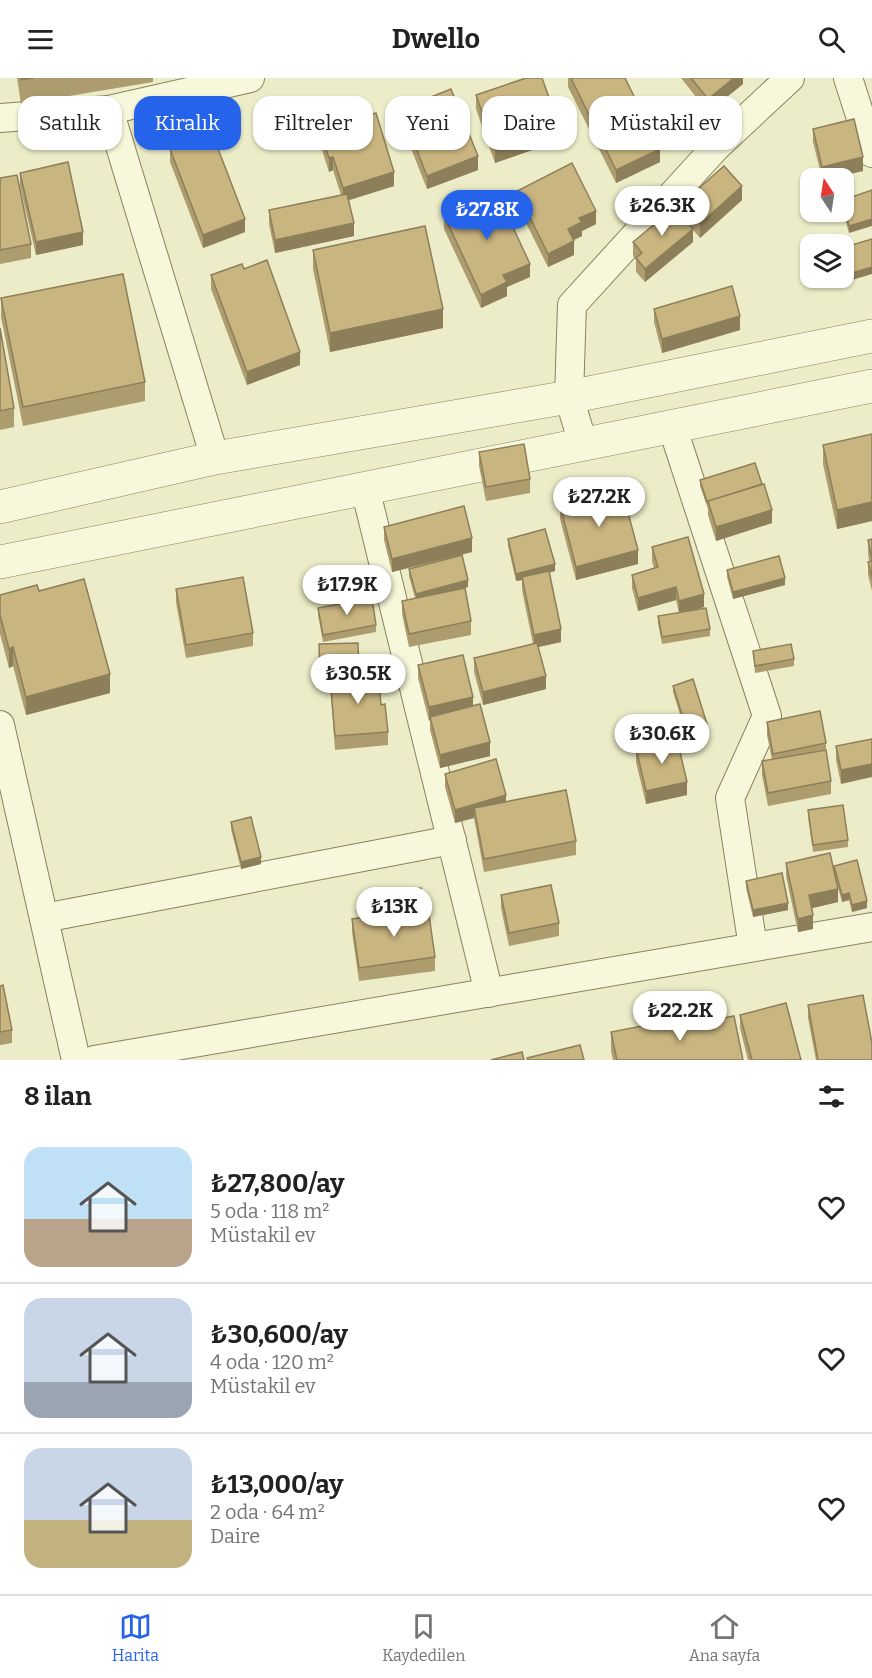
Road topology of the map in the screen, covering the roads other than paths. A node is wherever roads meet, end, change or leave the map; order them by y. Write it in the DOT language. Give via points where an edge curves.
graph roads {
  1 [pos="250,78"];
  2 [pos="790,78"];
  3 [pos="848,78"];
  4 [pos="203,83"];
  5 [pos="122,106"];
  6 [pos="18,117"];
  7 [pos="0,118"];
  8 [pos="121,150"];
  9 [pos="872,153"];
  10 [pos="872,336"];
  11 [pos="872,386"];
  12 [pos="569,398"];
  13 [pos="672,426"];
  14 [pos="583,444"];
  15 [pos="215,458"];
  16 [pos="365,488"];
  17 [pos="0,507"];
  18 [pos="0,562"];
  19 [pos="0,725"];
  20 [pos="452,840"];
  21 [pos="44,918"];
  22 [pos="872,927"];
  23 [pos="753,947"];
  24 [pos="489,993"];
  25 [pos="76,1060"];
  26 [pos="94,1060"];
  1 -- 4 [label="street"];
  2 -- 12 [label="street" via="716,147 572,305"];
  3 -- 9 [label="street"];
  4 -- 5 [label="street"];
  6 -- 7 [label="street"];
  8 -- 15 [label="street"];
  10 -- 12 [label="street"];
  11 -- 13 [label="street"];
  12 -- 14 [label="street"];
  12 -- 15 [label="street"];
  13 -- 14 [label="street"];
  13 -- 23 [label="street" via="767,716 730,798"];
  14 -- 16 [label="street"];
  15 -- 17 [label="street"];
  16 -- 18 [label="street"];
  16 -- 20 [label="street"];
  19 -- 21 [label="street"];
  20 -- 21 [label="street"];
  20 -- 24 [label="street"];
  21 -- 25 [label="street"];
  22 -- 23 [label="street"];
  23 -- 24 [label="street"];
  24 -- 26 [label="street"];
}
